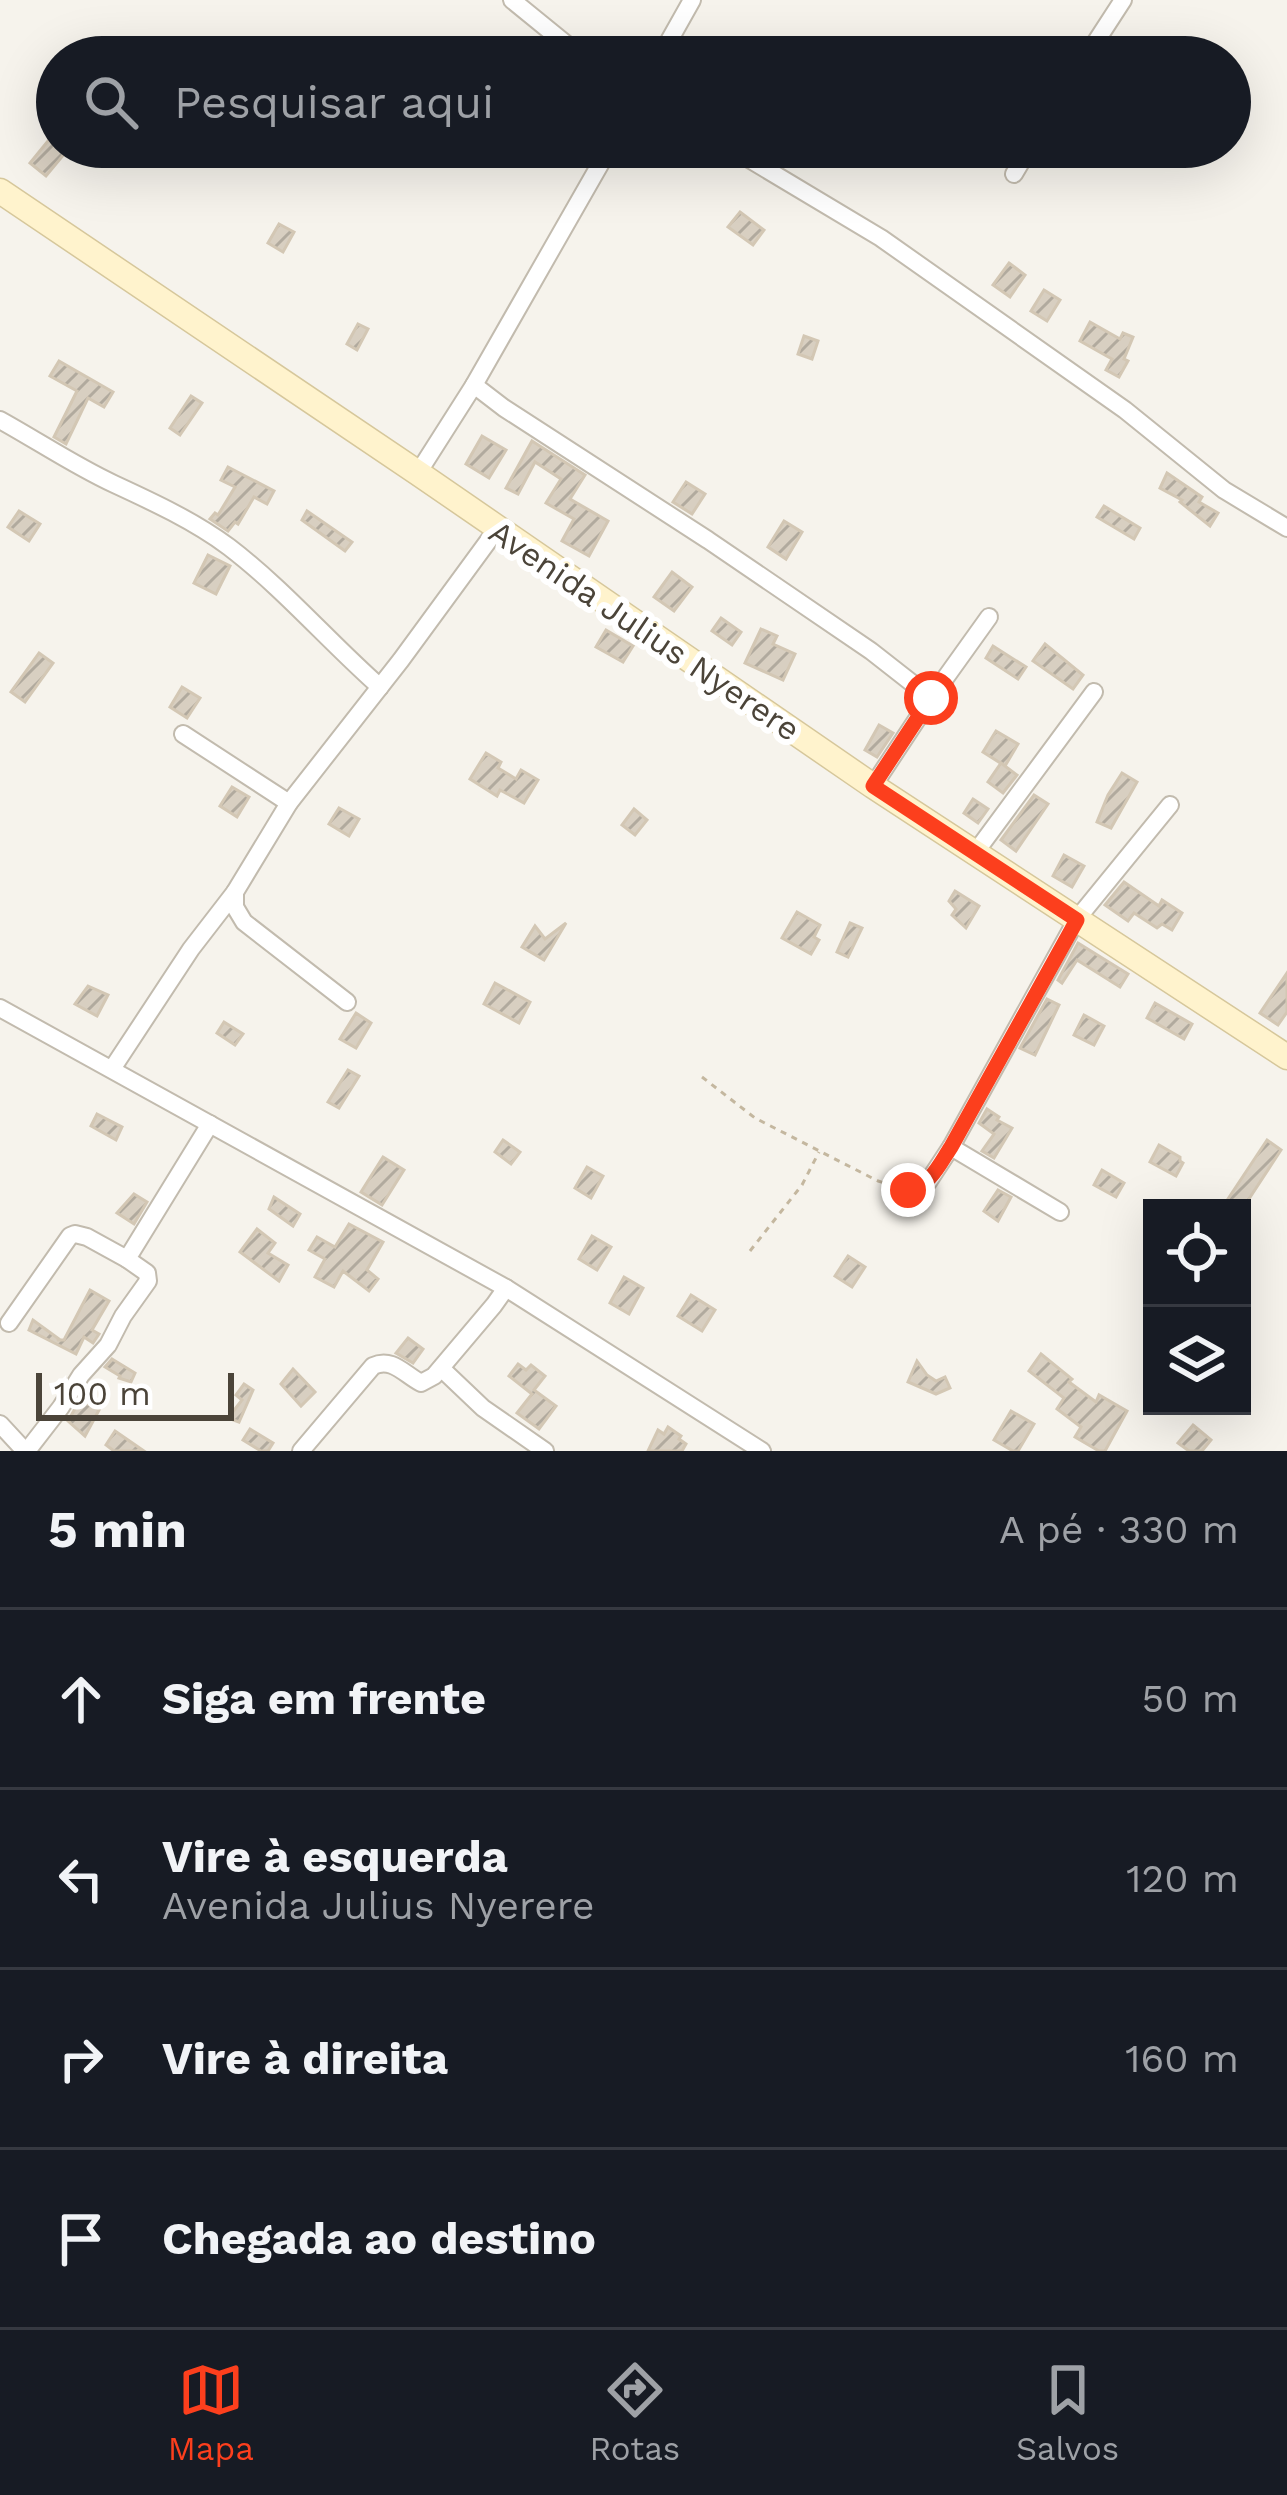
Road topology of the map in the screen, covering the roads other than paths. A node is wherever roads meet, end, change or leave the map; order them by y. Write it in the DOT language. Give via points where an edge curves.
graph roads {
  1 [pos="512,0"];
  2 [pos="692,0"];
  3 [pos="1123,0"];
  4 [pos="556,36"];
  5 [pos="672,36"];
  6 [pos="1100,36"];
  7 [pos="598,168"];
  8 [pos="764,168"];
  9 [pos="1018,168"];
  10 [pos="1014,174"];
  11 [pos="2,198"];
  12 [pos="474,385"];
  13 [pos="0,420"];
  14 [pos="418,473"];
  15 [pos="497,529"];
  16 [pos="1287,529"];
  17 [pos="989,616"];
  18 [pos="380,687"];
  19 [pos="1094,692"];
  20 [pos="931,698"];
  21 [pos="183,734"];
  22 [pos="873,786"];
  23 [pos="289,803"];
  24 [pos="1170,805"];
  25 [pos="975,853"];
  26 [pos="235,892"];
  27 [pos="1077,920"];
  28 [pos="347,1002"];
  29 [pos="0,1008"];
  30 [pos="1287,1057"];
  31 [pos="112,1069"];
  32 [pos="210,1124"];
  33 [pos="951,1147"];
  34 [pos="920,1188"];
  35 [pos="1060,1212"];
  36 [pos="127,1259"];
  37 [pos="506,1288"];
  38 [pos="9,1323"];
  39 [pos="442,1370"];
  40 [pos="0,1424"];
  41 [pos="26,1451"];
  42 [pos="302,1451"];
  43 [pos="544,1451"];
  44 [pos="762,1451"];
  1 -- 4 [label="street"];
  2 -- 5 [label="street"];
  3 -- 6 [label="street"];
  7 -- 12 [label="street"];
  8 -- 16 [label="street" via="881,238"];
  9 -- 10 [label="street"];
  11 -- 14 [label="street, Avenida Julius Nyerere"];
  12 -- 14 [label="street"];
  12 -- 20 [label="street"];
  13 -- 18 [label="street" via="226,545"];
  14 -- 15 [label="street, Avenida Julius Nyerere"];
  15 -- 18 [label="street"];
  15 -- 22 [label="street, Avenida Julius Nyerere"];
  17 -- 20 [label="street"];
  18 -- 23 [label="street"];
  19 -- 25 [label="street"];
  20 -- 22 [label="street"];
  21 -- 23 [label="street"];
  22 -- 25 [label="street, Avenida Julius Nyerere"];
  23 -- 26 [label="street"];
  24 -- 27 [label="street"];
  25 -- 27 [label="street, Avenida Julius Nyerere"];
  26 -- 28 [label="street" via="244,922"];
  26 -- 31 [label="street"];
  27 -- 30 [label="street, Avenida Julius Nyerere"];
  27 -- 33 [label="street"];
  29 -- 31 [label="street"];
  31 -- 32 [label="street"];
  32 -- 36 [label="street"];
  32 -- 37 [label="street"];
  33 -- 34 [label="street"];
  33 -- 35 [label="street"];
  36 -- 38 [label="street" via="75,1234"];
  36 -- 41 [label="street" via="148,1281"];
  37 -- 39 [label="street"];
  37 -- 44 [label="street"];
  39 -- 42 [label="street" via="421,1383 391,1363 373,1366"];
  39 -- 43 [label="street"];
  40 -- 41 [label="street"];
}
